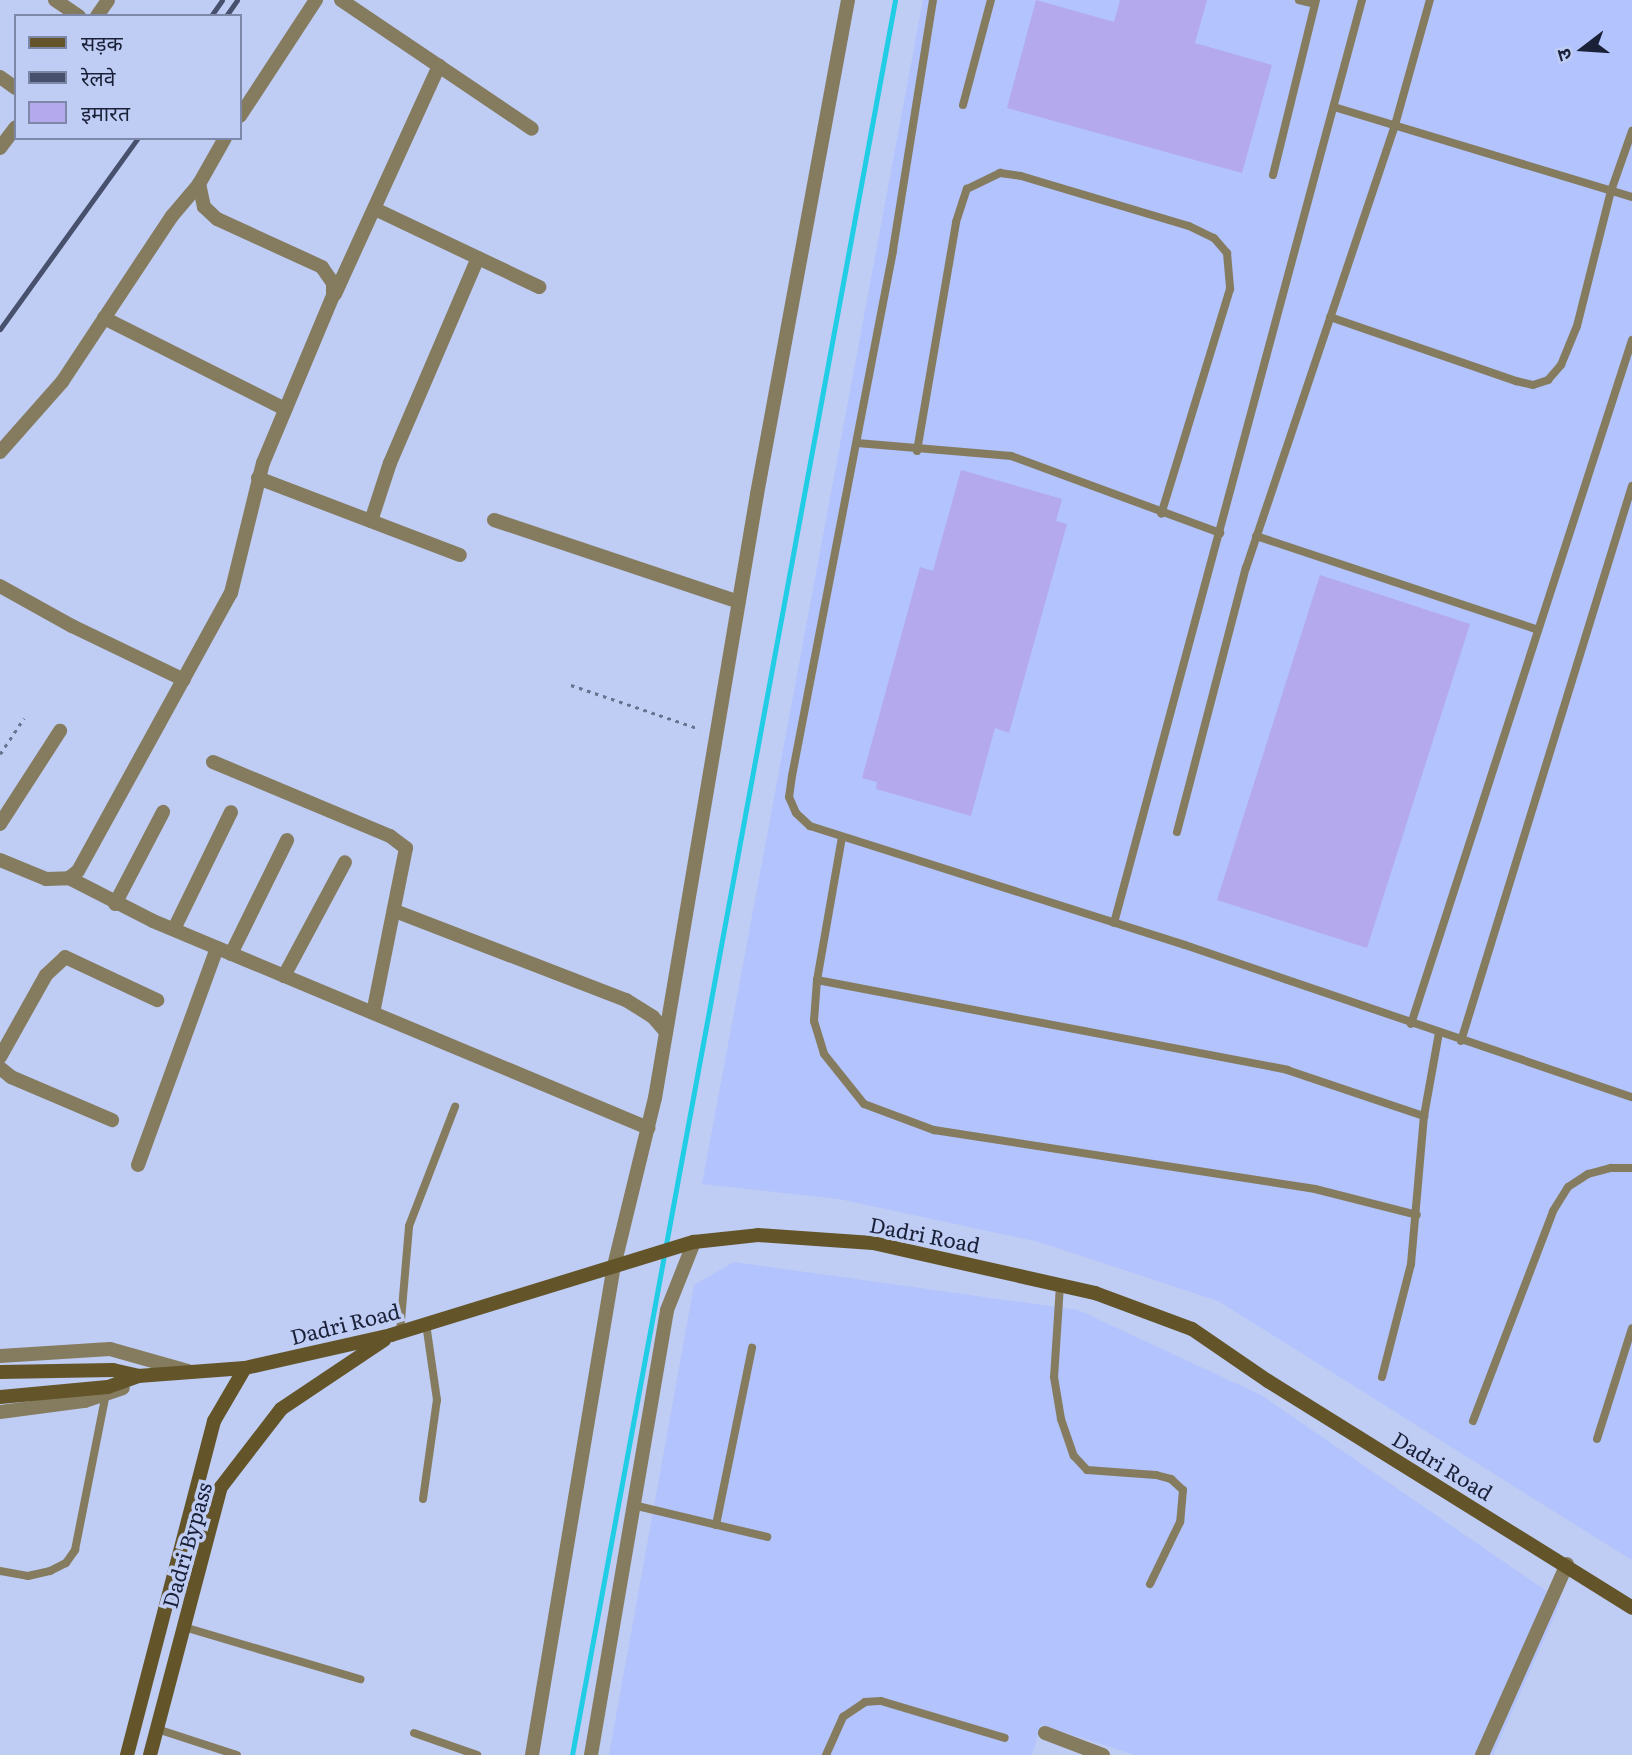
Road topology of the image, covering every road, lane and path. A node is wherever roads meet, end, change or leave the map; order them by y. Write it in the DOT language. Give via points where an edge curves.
graph roads {
  1 [pos="55,0"];
  2 [pos="316,0"];
  3 [pos="341,0"];
  4 [pos="848,0"];
  5 [pos="933,0"];
  6 [pos="991,0"];
  7 [pos="1299,0"];
  8 [pos="1362,0"];
  9 [pos="1430,0"];
  10 [pos="1315,2"];
  11 [pos="76,14"];
  12 [pos="439,66"];
  13 [pos="963,105"];
  14 [pos="1334,107"];
  15 [pos="242,113"];
  16 [pos="1395,125"];
  17 [pos="532,129"];
  18 [pos="14,130"];
  19 [pos="1632,131"];
  20 [pos="224,140"];
  21 [pos="0,148"];
  22 [pos="1273,175"];
  23 [pos="199,184"];
  24 [pos="1611,191"];
  25 [pos="1632,197"];
  26 [pos="375,209"];
  27 [pos="478,258"];
  28 [pos="539,287"];
  29 [pos="333,296"];
  30 [pos="1330,317"];
  31 [pos="104,318"];
  32 [pos="1632,340"];
  33 [pos="285,409"];
  34 [pos="857,443"];
  35 [pos="917,451"];
  36 [pos="0,452"];
  37 [pos="258,478"];
  38 [pos="1632,486"];
  39 [pos="1161,513"];
  40 [pos="494,520"];
  41 [pos="371,521"];
  42 [pos="1220,533"];
  43 [pos="1256,536"];
  44 [pos="460,555"];
  45 [pos="0,586"];
  46 [pos="739,602"];
  47 [pos="1536,629"];
  48 [pos="184,680"];
  49 [pos="571,685"];
  50 [pos="24,718"];
  51 [pos="60,731"];
  52 [pos="717,735"];
  53 [pos="0,754"];
  54 [pos="213,762"];
  55 [pos="163,812"];
  56 [pos="231,812"];
  57 [pos="0,824"];
  58 [pos="1177,832"];
  59 [pos="842,837"];
  60 [pos="287,840"];
  61 [pos="0,860"];
  62 [pos="345,862"];
  63 [pos="69,878"];
  64 [pos="116,904"];
  65 [pos="395,911"];
  66 [pos="1114,923"];
  67 [pos="174,929"];
  68 [pos="217,948"];
  69 [pos="231,954"];
  70 [pos="284,976"];
  71 [pos="817,980"];
  72 [pos="157,1000"];
  73 [pos="373,1013"];
  74 [pos="1411,1024"];
  75 [pos="666,1032"];
  76 [pos="1439,1033"];
  77 [pos="1461,1041"];
  78 [pos="0,1057"];
  79 [pos="0,1068"];
  80 [pos="1632,1097"];
  81 [pos="455,1107"];
  82 [pos="1424,1116"];
  83 [pos="111,1120"];
  84 [pos="648,1128"];
  85 [pos="138,1165"];
  86 [pos="1632,1168"];
  87 [pos="1418,1216"];
  88 [pos="694,1242"];
  89 [pos="618,1265"];
  90 [pos="1060,1285"];
  91 [pos="426,1324"];
  92 [pos="1632,1328"];
  93 [pos="395,1334"];
  94 [pos="752,1348"];
  95 [pos="0,1356"];
  96 [pos="245,1368"];
  97 [pos="188,1371"];
  98 [pos="0,1372"];
  99 [pos="161,1374"];
  100 [pos="138,1376"];
  101 [pos="1382,1377"];
  102 [pos="106,1394"];
  103 [pos="0,1397"];
  104 [pos="0,1412"];
  105 [pos="1473,1421"];
  106 [pos="1597,1439"];
  107 [pos="423,1499"];
  108 [pos="633,1505"];
  109 [pos="716,1525"];
  110 [pos="767,1537"];
  111 [pos="1567,1564"];
  112 [pos="0,1571"];
  113 [pos="1150,1584"];
  114 [pos="1632,1608"];
  115 [pos="184,1627"];
  116 [pos="360,1679"];
  117 [pos="157,1729"];
  118 [pos="414,1733"];
  119 [pos="1045,1733"];
  120 [pos="1005,1738"];
  121 [pos="127,1755"];
  122 [pos="150,1755"];
  123 [pos="237,1755"];
  124 [pos="477,1755"];
  125 [pos="532,1755"];
  126 [pos="591,1755"];
  127 [pos="826,1755"];
  128 [pos="1103,1755"];
  129 [pos="1482,1755"];
  1 -- 11 [label="street"];
  2 -- 15 [label="street"];
  3 -- 12 [label="street"];
  4 -- 46 [label="street"];
  5 -- 34 [label="lane"];
  6 -- 13 [label="lane"];
  7 -- 10 [label="lane"];
  8 -- 14 [label="lane"];
  9 -- 16 [label="lane"];
  10 -- 22 [label="lane"];
  12 -- 17 [label="street"];
  12 -- 26 [label="street"];
  14 -- 16 [label="lane"];
  14 -- 42 [label="lane"];
  16 -- 24 [label="lane"];
  16 -- 30 [label="lane"];
  18 -- 21 [label="street"];
  19 -- 24 [label="lane"];
  20 -- 23 [label="street"];
  23 -- 29 [label="street" via="209,214 322,267 333,283"];
  23 -- 31 [label="street"];
  24 -- 25 [label="lane"];
  24 -- 30 [label="lane" via="1577,326 1561,365 1548,380 1533,385 1516,381"];
  26 -- 27 [label="street"];
  26 -- 29 [label="street"];
  27 -- 28 [label="street"];
  27 -- 41 [label="street" via="394,452"];
  29 -- 33 [label="street"];
  30 -- 43 [label="lane"];
  31 -- 33 [label="street"];
  31 -- 36 [label="street" via="55,391"];
  32 -- 47 [label="lane"];
  33 -- 37 [label="street"];
  34 -- 35 [label="lane"];
  34 -- 59 [label="lane" via="789,797 796,813 810,826"];
  35 -- 39 [label="lane" via="1011,456"];
  35 -- 39 [label="lane" via="956,222 967,189 1000,173 1021,176 1189,226 1214,238 1227,253 1230,289"];
  37 -- 41 [label="street"];
  37 -- 48 [label="street" via="231,593"];
  38 -- 77 [label="lane"];
  39 -- 42 [label="lane"];
  40 -- 46 [label="street"];
  41 -- 44 [label="street"];
  42 -- 66 [label="lane"];
  43 -- 47 [label="lane"];
  43 -- 58 [label="lane"];
  45 -- 48 [label="street"];
  46 -- 52 [label="street"];
  47 -- 74 [label="lane"];
  48 -- 63 [label="street" via="78,871"];
  49 -- 52 [label="path"];
  50 -- 53 [label="path"];
  51 -- 57 [label="street"];
  52 -- 75 [label="street"];
  54 -- 65 [label="street" via="402,842 407,856"];
  55 -- 64 [label="street"];
  56 -- 67 [label="street"];
  59 -- 66 [label="lane"];
  59 -- 71 [label="lane"];
  60 -- 69 [label="street"];
  61 -- 63 [label="street" via="46,879"];
  62 -- 70 [label="street"];
  63 -- 64 [label="street"];
  64 -- 67 [label="street"];
  65 -- 73 [label="street"];
  65 -- 75 [label="street" via="626,1000 653,1017"];
  66 -- 74 [label="lane"];
  67 -- 68 [label="street"];
  68 -- 69 [label="street"];
  68 -- 85 [label="street"];
  69 -- 70 [label="street"];
  70 -- 73 [label="street"];
  71 -- 82 [label="lane" via="1287,1070"];
  71 -- 87 [label="lane" via="814,1021 824,1054 864,1104 894,1119 1008,1143 1315,1189"];
  72 -- 78 [label="street" via="65,957 46,975"];
  73 -- 84 [label="street"];
  74 -- 76 [label="lane"];
  75 -- 84 [label="street"];
  76 -- 77 [label="lane"];
  76 -- 82 [label="lane"];
  77 -- 80 [label="lane"];
  79 -- 83 [label="street" via="10,1077"];
  81 -- 93 [label="lane" via="409,1226"];
  82 -- 87 [label="lane"];
  84 -- 89 [label="street"];
  86 -- 105 [label="lane" via="1588,1174 1568,1187 1553,1211"];
  87 -- 101 [label="lane" via="1403,1305"];
  88 -- 89 [label="main road, Dadri Road"];
  88 -- 90 [label="main road, Dadri Road" via="758,1235 873,1243"];
  88 -- 108 [label="street" via="667,1310"];
  89 -- 91 [label="main road, Dadri Road"];
  89 -- 125 [label="street"];
  90 -- 111 [label="main road, Dadri Road" via="1192,1329 1384,1454"];
  90 -- 113 [label="lane" via="1054,1377 1061,1419 1074,1456 1087,1470 1156,1475 1171,1479 1183,1490 1180,1522"];
  91 -- 93 [label="main road, Dadri Road"];
  91 -- 107 [label="lane" via="438,1400"];
  92 -- 106 [label="lane"];
  93 -- 96 [label="main road, Dadri Road"];
  93 -- 115 [label="main road, Dadri Bypass" via="281,1409 249,1447 221,1487"];
  94 -- 109 [label="lane"];
  95 -- 97 [label="street" via="110,1349"];
  96 -- 97 [label="main road, Dadri Road"];
  96 -- 121 [label="main road, Dadri Bypass" via="214,1421"];
  97 -- 99 [label="main road, Dadri Road"];
  98 -- 100 [label="main road, Dadri Road" via="113,1370"];
  99 -- 100 [label="main road, Dadri Road"];
  99 -- 102 [label="street"];
  100 -- 103 [label="main road, Dadri Road" via="108,1387"];
  102 -- 104 [label="street" via="46,1408"];
  102 -- 112 [label="lane" via="75,1550 66,1563 50,1571 28,1576"];
  108 -- 109 [label="lane"];
  108 -- 126 [label="street"];
  109 -- 110 [label="lane"];
  111 -- 114 [label="main road, Dadri Road"];
  111 -- 129 [label="street"];
  115 -- 116 [label="lane"];
  115 -- 117 [label="main road, Dadri Bypass"];
  117 -- 122 [label="main road, Dadri Bypass"];
  117 -- 123 [label="lane"];
  118 -- 124 [label="lane"];
  119 -- 128 [label="street"];
  120 -- 127 [label="lane" via="881,1701 866,1702 843,1717"];
}
